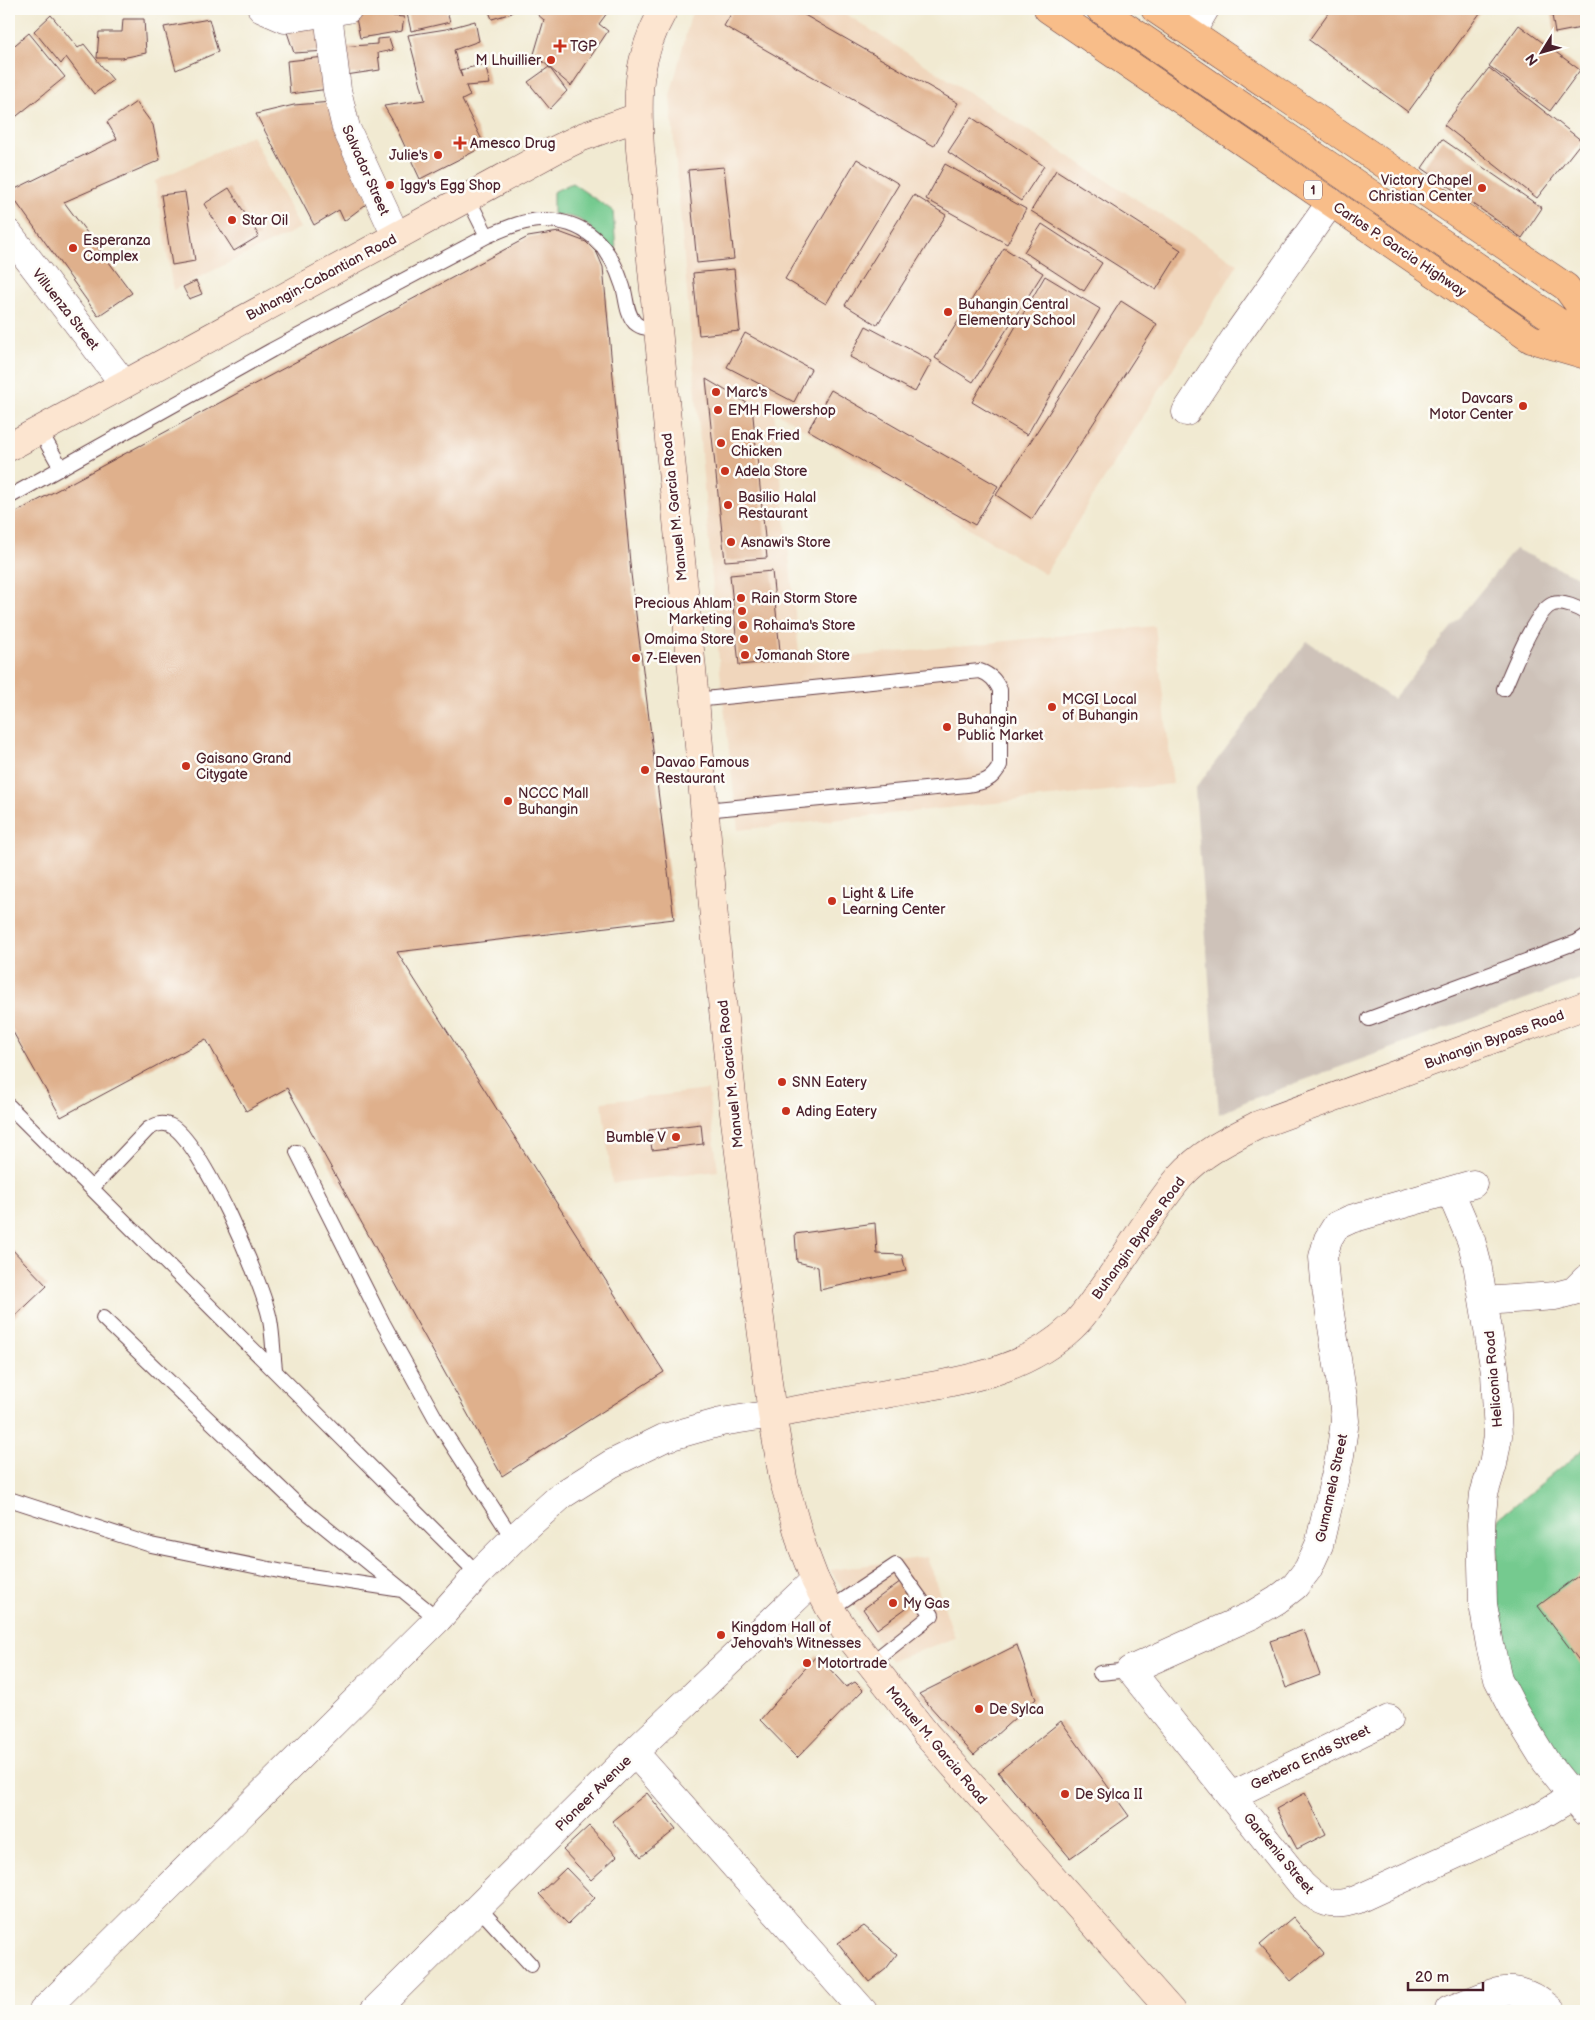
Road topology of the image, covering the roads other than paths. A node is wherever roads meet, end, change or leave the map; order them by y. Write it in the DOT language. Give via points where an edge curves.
graph roads {
  1 [pos="262,9"];
  2 [pos="664,9"];
  3 [pos="1048,9"];
  4 [pos="1100,9"];
  5 [pos="1156,9"];
  6 [pos="1205,9"];
  7 [pos="338,11"];
  8 [pos="1191,32"];
  9 [pos="638,117"];
  10 [pos="468,198"];
  11 [pos="1331,202"];
  12 [pos="9,234"];
  13 [pos="396,236"];
  14 [pos="487,236"];
  15 [pos="1586,314"];
  16 [pos="656,327"];
  17 [pos="1586,341"];
  18 [pos="1586,356"];
  19 [pos="124,384"];
  20 [pos="1186,412"];
  21 [pos="40,429"];
  22 [pos="9,447"];
  23 [pos="61,468"];
  24 [pos="9,497"];
  25 [pos="1586,613"];
  26 [pos="1504,689"];
  27 [pos="694,700"];
  28 [pos="705,810"];
  29 [pos="1586,936"];
  30 [pos="1586,1005"];
  31 [pos="1369,1019"];
  32 [pos="9,1106"];
  33 [pos="297,1152"];
  34 [pos="92,1188"];
  35 [pos="1461,1188"];
  36 [pos="1586,1279"];
  37 [pos="1484,1301"];
  38 [pos="103,1318"];
  39 [pos="274,1369"];
  40 [pos="772,1414"];
  41 [pos="9,1499"];
  42 [pos="513,1539"];
  43 [pos="478,1574"];
  44 [pos="815,1580"];
  45 [pos="403,1590"];
  46 [pos="830,1609"];
  47 [pos="438,1619"];
  48 [pos="870,1664"];
  49 [pos="1130,1670"];
  50 [pos="1100,1672"];
  51 [pos="1389,1719"];
  52 [pos="634,1752"];
  53 [pos="1231,1796"];
  54 [pos="1582,1798"];
  55 [pos="478,1907"];
  56 [pos="531,1965"];
  57 [pos="1449,2010"];
  58 [pos="43,2011"];
  59 [pos="374,2011"];
  60 [pos="863,2011"];
  61 [pos="1171,2011"];
  62 [pos="1552,2011"];
  1 -- 7 [label="street" via="285,18"];
  2 -- 9 [label="main road, Manuel M. Garcia Road" via="645,49 640,71"];
  3 -- 11 [label="highway, Carlos P. Garcia Highway / 1"];
  4 -- 17 [label="highway, Carlos P. Garcia Highway / 1"];
  5 -- 8 [label="highway"];
  6 -- 8 [label="street"];
  7 -- 13 [label="street, Salvador Street" via="337,90 346,128"];
  8 -- 15 [label="highway" via="1566,287"];
  9 -- 10 [label="main road, Buhangin-Cabantian Road" via="574,140"];
  9 -- 16 [label="main road, Manuel M. Garcia Road"];
  10 -- 13 [label="main road, Buhangin-Cabantian Road"];
  10 -- 14 [label="lane"];
  11 -- 18 [label="highway, Carlos P. Garcia Highway / 1" via="1531,338"];
  11 -- 20 [label="street"];
  12 -- 19 [label="street, Villuenza Street"];
  13 -- 19 [label="main road, Buhangin-Cabantian Road"];
  14 -- 16 [label="lane" via="540,220 566,222 582,228 602,245 614,265 634,322 641,327"];
  14 -- 23 [label="lane" via="272,350"];
  16 -- 27 [label="main road, Manuel M. Garcia Road"];
  19 -- 21 [label="main road, Buhangin-Cabantian Road"];
  21 -- 22 [label="main road, Buhangin-Cabantian Road"];
  21 -- 23 [label="lane"];
  23 -- 24 [label="lane"];
  25 -- 26 [label="lane" via="1568,604 1553,604 1541,613"];
  27 -- 28 [label="main road, Manuel M. Garcia Road"];
  27 -- 28 [label="lane" via="980,671 995,680 1000,690 1000,765 995,775 986,781"];
  28 -- 40 [label="main road, Manuel M. Garcia Road" via="731,1086"];
  29 -- 31 [label="lane"];
  30 -- 40 [label="main road, Buhangin Bypass Road" via="1258,1125 1228,1139 1181,1176 1073,1326 1025,1360 957,1381"];
  32 -- 34 [label="lane"];
  33 -- 42 [label="lane" via="383,1323 437,1421"];
  34 -- 39 [label="lane"];
  34 -- 39 [label="lane" via="148,1129 160,1123 170,1125 182,1134 197,1153 260,1284 270,1320"];
  35 -- 37 [label="street, Heliconia Road"];
  35 -- 49 [label="street, Gumamela Street" via="1351,1220 1336,1226 1328,1239 1323,1257 1325,1281 1344,1421 1340,1455 1319,1545 1308,1569 1278,1600 1252,1615"];
  36 -- 37 [label="street" via="1574,1291 1555,1296"];
  37 -- 54 [label="street, Heliconia Road" via="1498,1405 1498,1436 1484,1494 1481,1524 1484,1604 1490,1644 1498,1679 1514,1710 1546,1762"];
  38 -- 45 [label="lane" via="299,1506"];
  39 -- 43 [label="lane"];
  40 -- 42 [label="street" via="721,1422 664,1438 611,1464 562,1495"];
  40 -- 44 [label="main road, Manuel M. Garcia Road" via="783,1478"];
  41 -- 45 [label="lane" via="151,1545 284,1572"];
  42 -- 43 [label="street"];
  43 -- 47 [label="street"];
  44 -- 46 [label="main road, Manuel M. Garcia Road"];
  44 -- 52 [label="street, Pioneer Avenue"];
  45 -- 47 [label="lane"];
  46 -- 48 [label="main road, Manuel M. Garcia Road"];
  46 -- 48 [label="lane" via="896,1566 932,1615"];
  47 -- 58 [label="street"];
  48 -- 61 [label="main road, Manuel M. Garcia Road" via="960,1772"];
  49 -- 50 [label="lane"];
  49 -- 53 [label="street, Gardenia Street"];
  51 -- 53 [label="street, Gerbera Ends Street"];
  52 -- 55 [label="street, Pioneer Avenue"];
  52 -- 60 [label="street"];
  53 -- 54 [label="street, Gardenia Street" via="1308,1891 1327,1903 1342,1904"];
  55 -- 56 [label="lane"];
  55 -- 59 [label="street, Pioneer Avenue"];
  57 -- 62 [label="street" via="1498,1992 1513,1990 1540,2001"];
}
